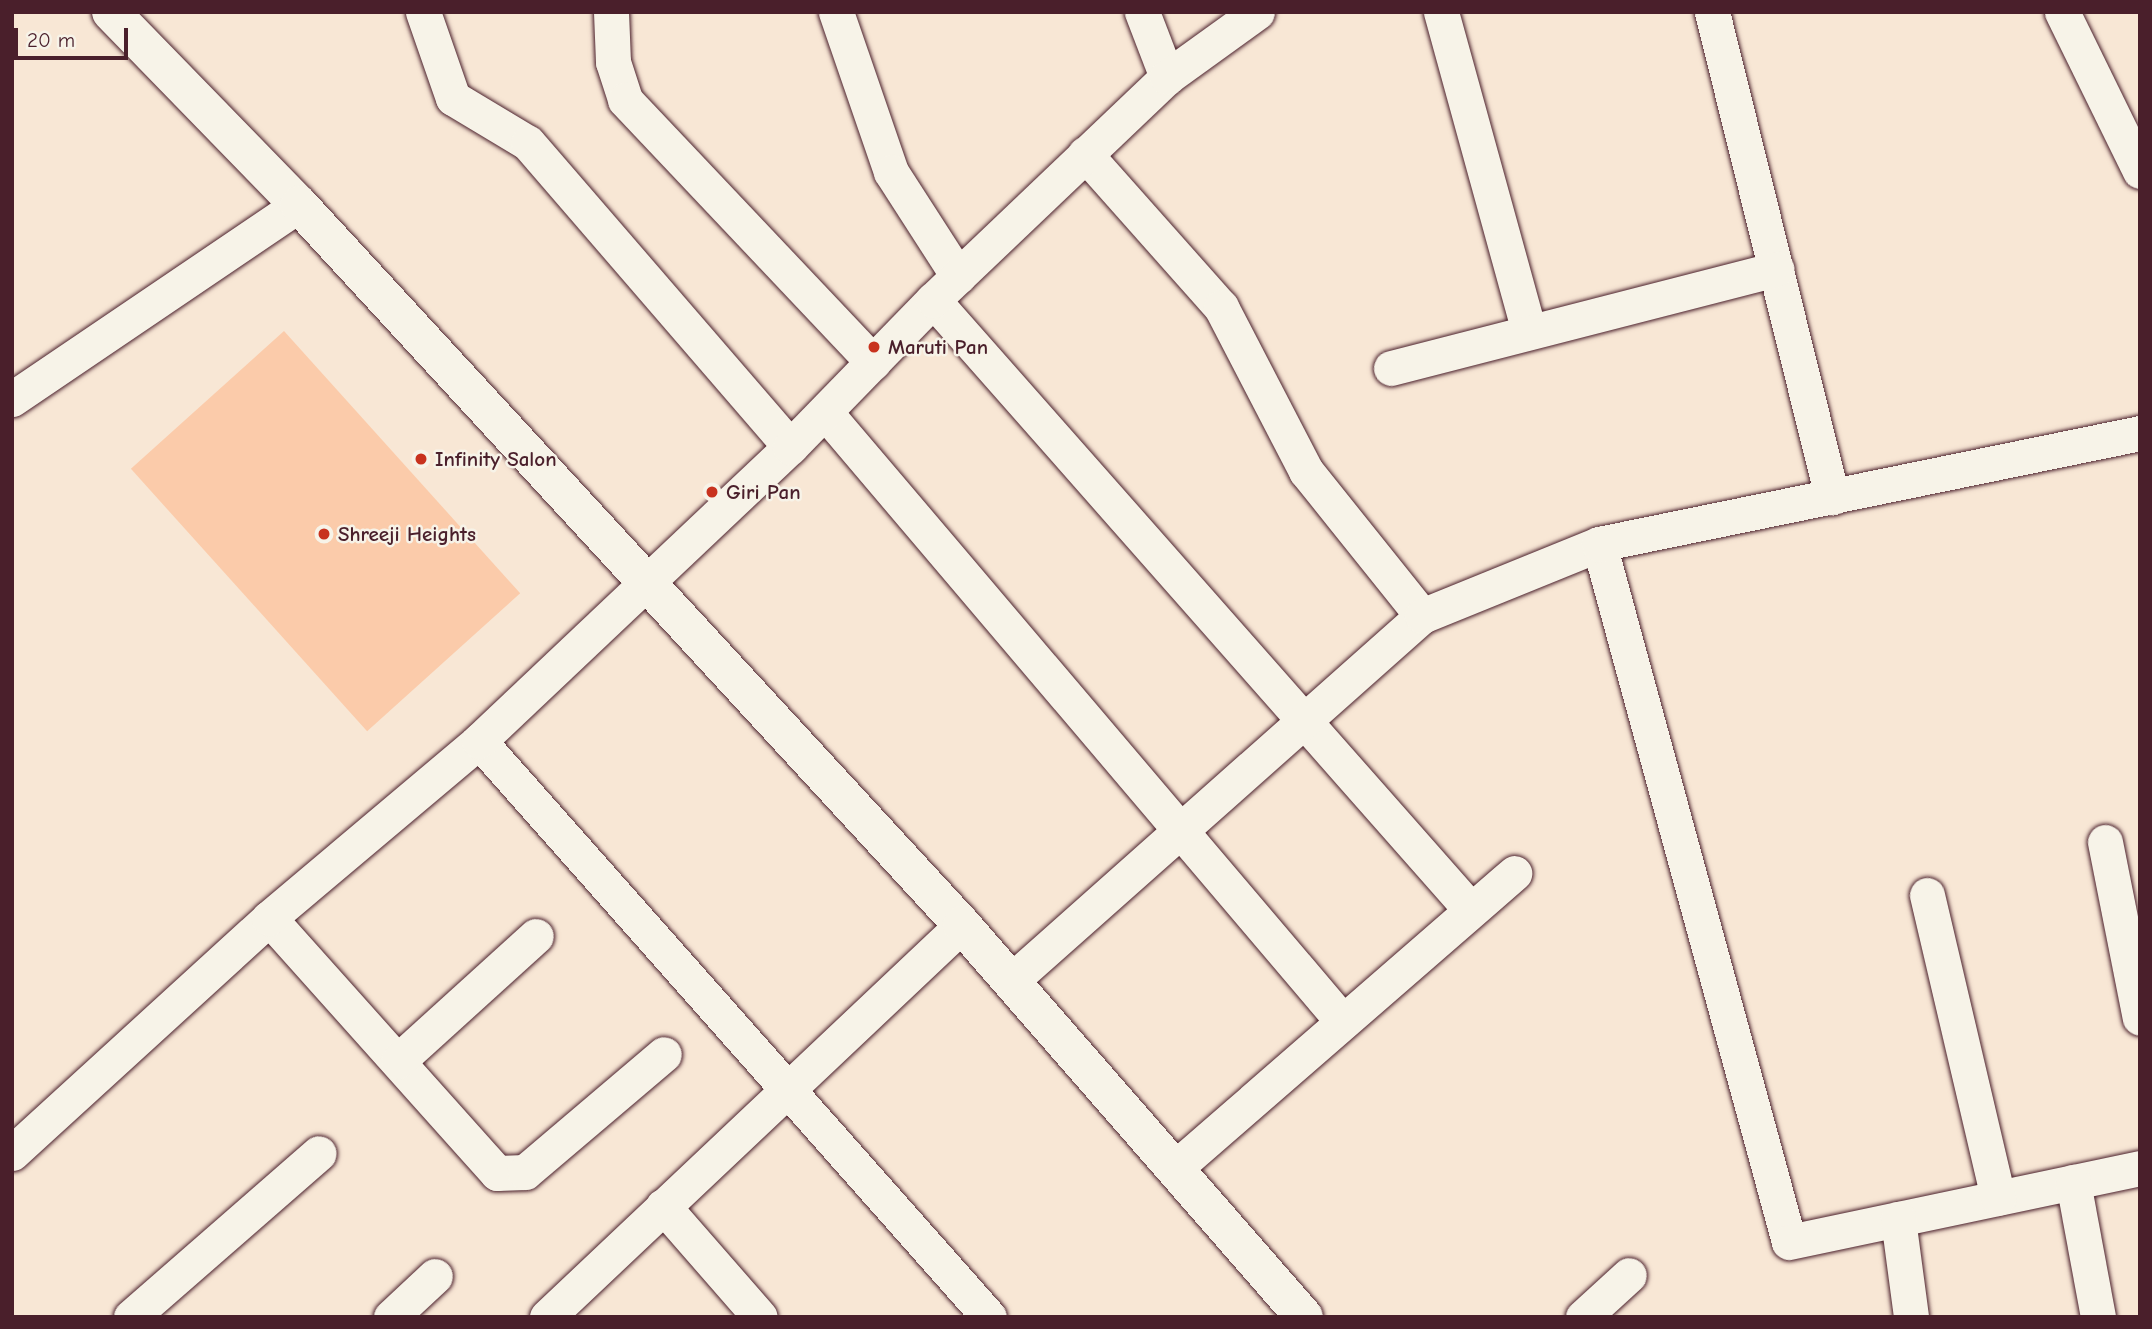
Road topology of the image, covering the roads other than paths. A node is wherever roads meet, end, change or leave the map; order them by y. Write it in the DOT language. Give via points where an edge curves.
graph roads {
  1 [pos="111,12"];
  2 [pos="423,12"];
  3 [pos="611,12"];
  4 [pos="836,12"];
  5 [pos="1142,12"];
  6 [pos="1257,12"];
  7 [pos="1441,12"];
  8 [pos="1712,12"];
  9 [pos="2063,12"];
  10 [pos="1167,77"];
  11 [pos="1085,154"];
  12 [pos="2140,171"];
  13 [pos="299,205"];
  14 [pos="1776,270"];
  15 [pos="958,276"];
  16 [pos="933,300"];
  17 [pos="1529,331"];
  18 [pos="873,362"];
  19 [pos="1391,368"];
  20 [pos="12,399"];
  21 [pos="825,412"];
  22 [pos="2140,433"];
  23 [pos="790,447"];
  24 [pos="1832,497"];
  25 [pos="1599,544"];
  26 [pos="645,582"];
  27 [pos="1422,616"];
  28 [pos="1307,723"];
  29 [pos="479,741"];
  30 [pos="1179,829"];
  31 [pos="2105,842"];
  32 [pos="1514,873"];
  33 [pos="1927,895"];
  34 [pos="1471,910"];
  35 [pos="269,918"];
  36 [pos="962,925"];
  37 [pos="536,936"];
  38 [pos="1011,981"];
  39 [pos="2140,1018"];
  40 [pos="1343,1022"];
  41 [pos="664,1054"];
  42 [pos="398,1061"];
  43 [pos="787,1089"];
  44 [pos="12,1153"];
  45 [pos="319,1153"];
  46 [pos="2140,1168"];
  47 [pos="1174,1169"];
  48 [pos="2073,1182"];
  49 [pos="1998,1198"];
  50 [pos="663,1206"];
  51 [pos="1898,1219"];
  52 [pos="1629,1275"];
  53 [pos="435,1276"];
  54 [pos="131,1317"];
  55 [pos="391,1317"];
  56 [pos="547,1317"];
  57 [pos="760,1317"];
  58 [pos="989,1317"];
  59 [pos="1304,1317"];
  60 [pos="1583,1317"];
  61 [pos="1911,1317"];
  62 [pos="2098,1317"];
  1 -- 13 [label="street"];
  2 -- 23 [label="street" via="453,98 528,143"];
  3 -- 18 [label="street" via="613,62 625,100"];
  4 -- 15 [label="street" via="891,172"];
  5 -- 10 [label="street"];
  6 -- 10 [label="street"];
  7 -- 17 [label="street"];
  8 -- 14 [label="street"];
  9 -- 12 [label="street"];
  10 -- 11 [label="street"];
  11 -- 15 [label="street"];
  11 -- 27 [label="street" via="1221,307 1306,471"];
  13 -- 20 [label="street"];
  13 -- 26 [label="street"];
  14 -- 17 [label="street"];
  14 -- 24 [label="street"];
  15 -- 16 [label="street"];
  16 -- 18 [label="street"];
  16 -- 28 [label="street"];
  17 -- 19 [label="street"];
  18 -- 21 [label="street"];
  21 -- 23 [label="street"];
  21 -- 30 [label="street"];
  22 -- 24 [label="street"];
  23 -- 26 [label="street"];
  24 -- 25 [label="street"];
  25 -- 27 [label="street"];
  25 -- 51 [label="street" via="1789,1242"];
  26 -- 29 [label="street"];
  26 -- 36 [label="street"];
  27 -- 28 [label="street"];
  28 -- 30 [label="street"];
  28 -- 34 [label="street"];
  29 -- 35 [label="street"];
  29 -- 43 [label="street"];
  30 -- 38 [label="street"];
  30 -- 40 [label="street"];
  31 -- 39 [label="street"];
  32 -- 34 [label="street"];
  33 -- 49 [label="street"];
  34 -- 40 [label="street"];
  35 -- 42 [label="street"];
  35 -- 44 [label="street"];
  36 -- 38 [label="street"];
  36 -- 43 [label="street"];
  37 -- 42 [label="street"];
  38 -- 47 [label="street"];
  40 -- 47 [label="street"];
  41 -- 42 [label="street" via="537,1163 510,1177 497,1173"];
  43 -- 50 [label="street"];
  43 -- 58 [label="street"];
  45 -- 54 [label="street"];
  46 -- 48 [label="street"];
  47 -- 59 [label="street"];
  48 -- 49 [label="street"];
  48 -- 62 [label="street"];
  49 -- 51 [label="street"];
  50 -- 56 [label="street"];
  50 -- 57 [label="street"];
  51 -- 61 [label="street"];
  52 -- 60 [label="street"];
  53 -- 55 [label="street"];
}
